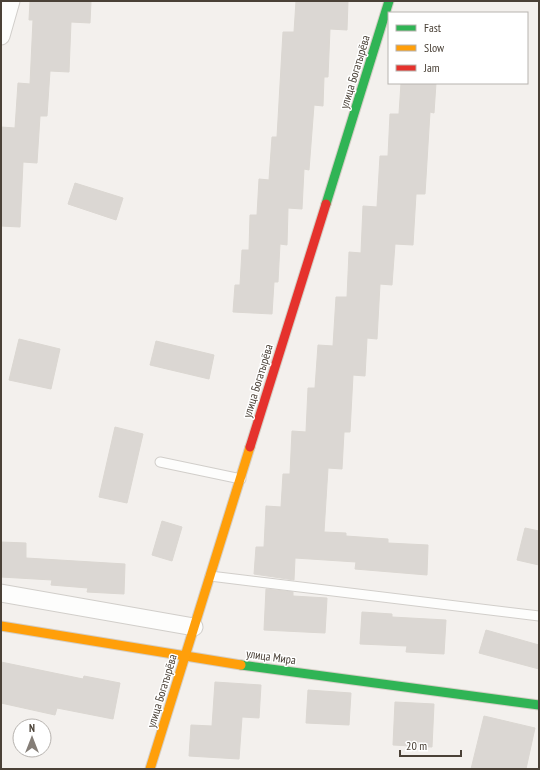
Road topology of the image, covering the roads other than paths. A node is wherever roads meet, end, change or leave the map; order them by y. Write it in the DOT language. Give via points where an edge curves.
graph roads {
  1 [pos="11,1"];
  2 [pos="389,1"];
  3 [pos="1,36"];
  4 [pos="160,462"];
  5 [pos="241,479"];
  6 [pos="210,576"];
  7 [pos="1,593"];
  8 [pos="539,616"];
  9 [pos="1,626"];
  10 [pos="194,627"];
  11 [pos="185,657"];
  12 [pos="539,705"];
  13 [pos="150,769"];
  1 -- 3 [label="street"];
  2 -- 5 [label="street, улица Богатырёва"];
  4 -- 5 [label="lane"];
  5 -- 6 [label="street, улица Богатырёва"];
  6 -- 8 [label="lane"];
  6 -- 10 [label="street, улица Богатырёва"];
  7 -- 10 [label="street"];
  9 -- 11 [label="street, улица Мира"];
  10 -- 11 [label="street, улица Богатырёва"];
  11 -- 12 [label="street, улица Мира"];
  11 -- 13 [label="street, улица Богатырёва"];
}
